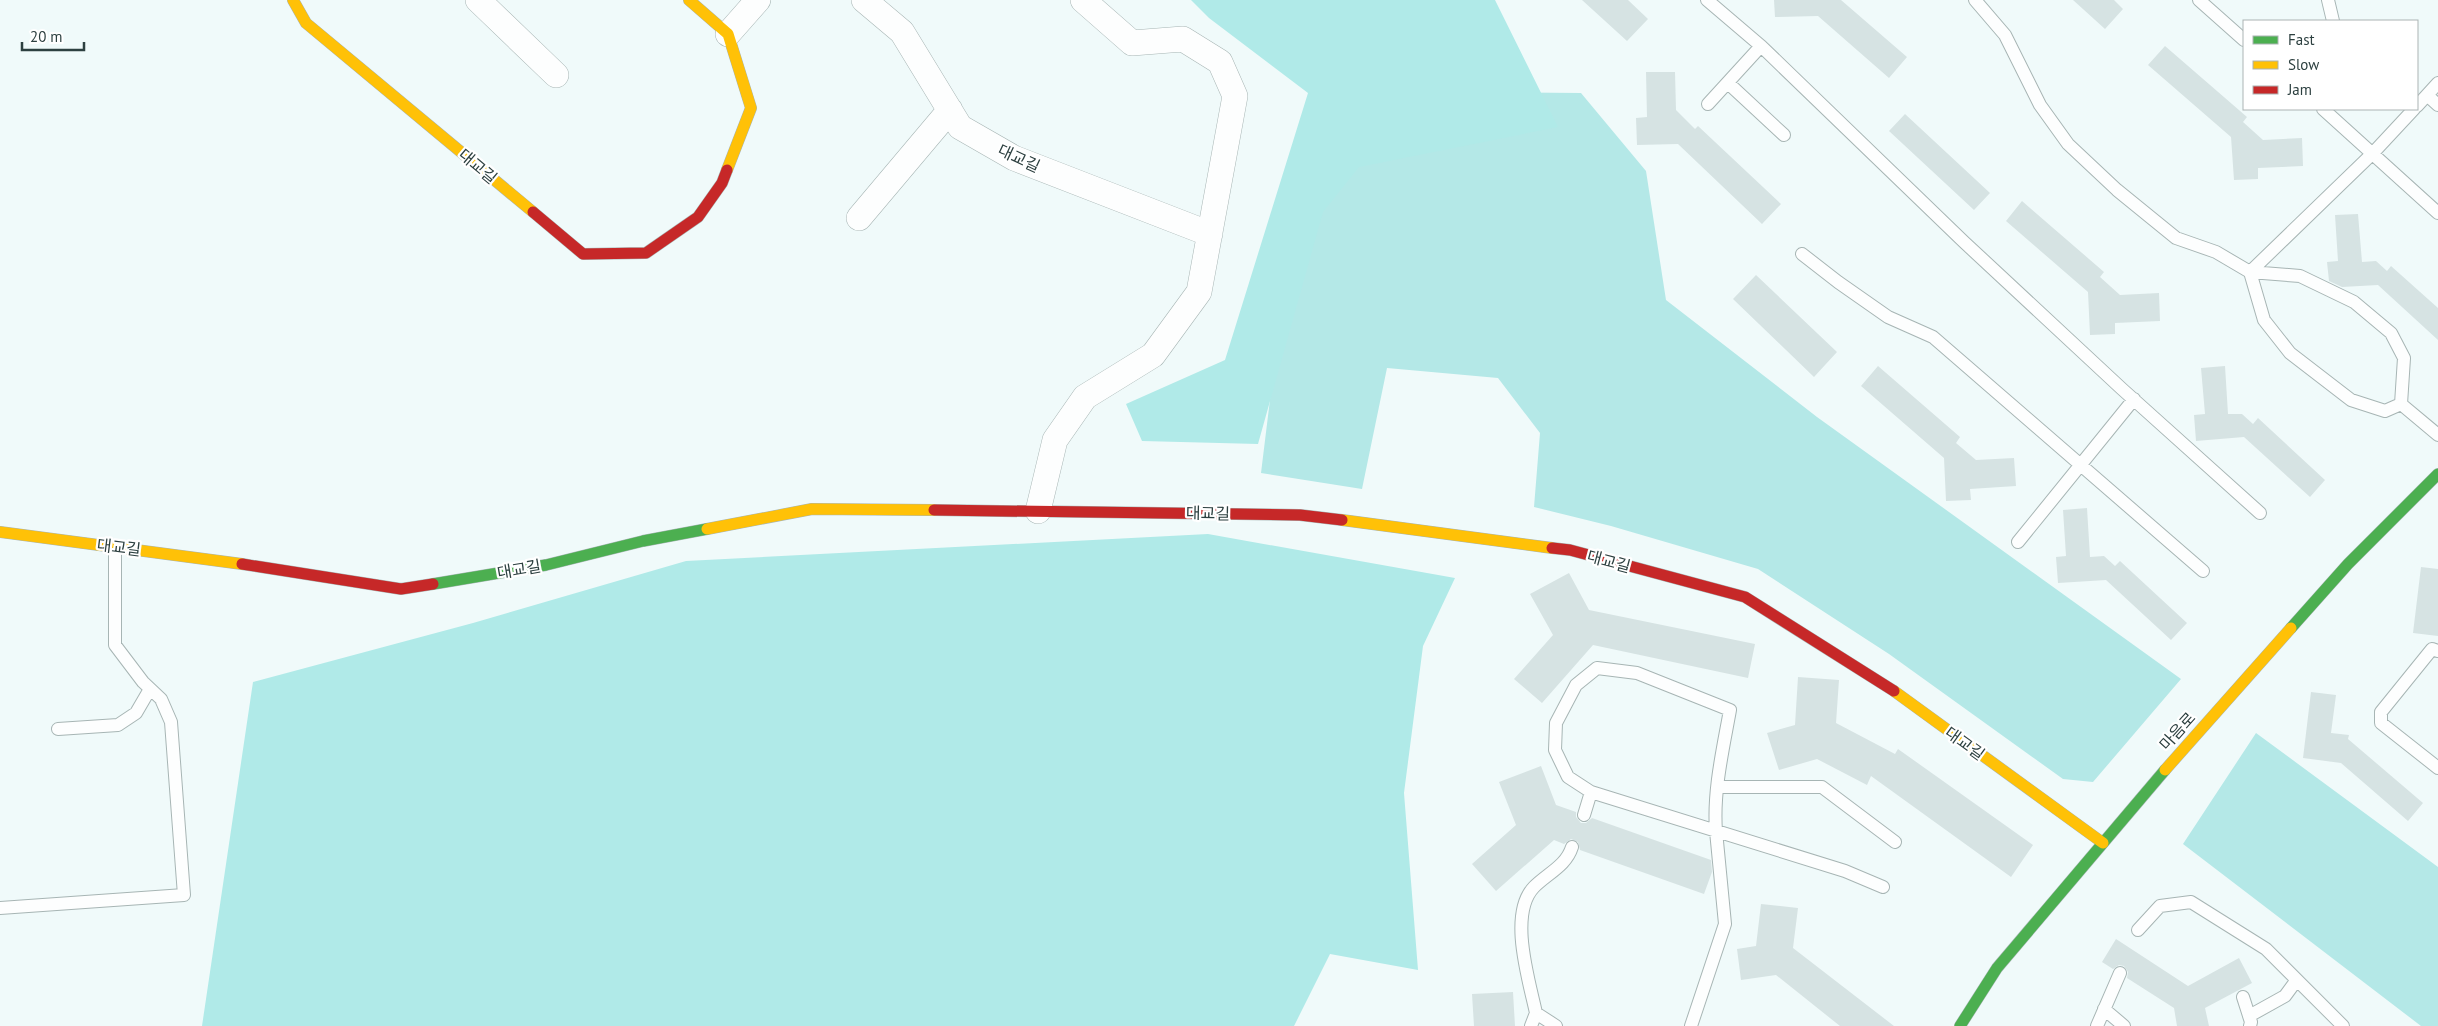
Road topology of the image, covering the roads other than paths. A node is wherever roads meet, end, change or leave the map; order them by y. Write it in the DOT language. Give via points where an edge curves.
graph roads {
  1 [pos="293,0"];
  2 [pos="478,0"];
  3 [pos="689,0"];
  4 [pos="758,0"];
  5 [pos="864,0"];
  6 [pos="1083,0"];
  7 [pos="1975,0"];
  8 [pos="2199,0"];
  9 [pos="2328,0"];
  10 [pos="1711,1"];
  11 [pos="2333,20"];
  12 [pos="728,34"];
  13 [pos="2243,39"];
  14 [pos="1760,46"];
  15 [pos="556,75"];
  16 [pos="1728,83"];
  17 [pos="2438,83"];
  18 [pos="2427,95"];
  19 [pos="1708,104"];
  20 [pos="2418,105"];
  21 [pos="2438,105"];
  22 [pos="950,110"];
  23 [pos="2413,110"];
  24 [pos="2329,111"];
  25 [pos="1784,135"];
  26 [pos="2373,153"];
  27 [pos="2438,213"];
  28 [pos="859,218"];
  29 [pos="1210,234"];
  30 [pos="1802,254"];
  31 [pos="2250,272"];
  32 [pos="2134,399"];
  33 [pos="2401,404"];
  34 [pos="2438,435"];
  35 [pos="2080,465"];
  36 [pos="2438,474"];
  37 [pos="1038,511"];
  38 [pos="2260,513"];
  39 [pos="0,532"];
  40 [pos="2018,542"];
  41 [pos="114,547"];
  42 [pos="2202,570"];
  43 [pos="2438,652"];
  44 [pos="150,690"];
  45 [pos="58,729"];
  46 [pos="2438,768"];
  47 [pos="1718,787"];
  48 [pos="1591,792"];
  49 [pos="1584,815"];
  50 [pos="1716,831"];
  51 [pos="1895,842"];
  52 [pos="2103,842"];
  53 [pos="1572,847"];
  54 [pos="1883,887"];
  55 [pos="0,908"];
  56 [pos="2138,930"];
  57 [pos="2120,973"];
  58 [pos="2296,981"];
  59 [pos="2243,997"];
  60 [pos="2104,1009"];
  61 [pos="1536,1013"];
  62 [pos="2249,1021"];
  63 [pos="1530,1026"];
  64 [pos="1556,1026"];
  65 [pos="1691,1026"];
  66 [pos="1960,1026"];
  67 [pos="2098,1026"];
  68 [pos="2124,1026"];
  69 [pos="2343,1026"];
  1 -- 12 [label="street, 대교길" via="306,23 584,254 646,254 698,217 722,183 751,108"];
  2 -- 15 [label="street"];
  3 -- 12 [label="street"];
  4 -- 12 [label="street"];
  5 -- 22 [label="street, 대교길" via="902,32"];
  6 -- 29 [label="street" via="1132,43 1183,39 1220,62 1236,96"];
  7 -- 31 [label="lane" via="2005,35 2040,105 2068,144 2117,190 2176,238 2216,252"];
  8 -- 13 [label="lane"];
  9 -- 11 [label="lane"];
  10 -- 14 [label="lane"];
  14 -- 16 [label="lane"];
  14 -- 32 [label="lane" via="1964,242"];
  16 -- 19 [label="lane"];
  16 -- 25 [label="lane"];
  17 -- 18 [label="lane"];
  18 -- 20 [label="lane"];
  18 -- 21 [label="lane"];
  22 -- 28 [label="street"];
  22 -- 29 [label="street, 대교길" via="960,127 1014,158"];
  23 -- 26 [label="lane"];
  24 -- 26 [label="lane"];
  26 -- 27 [label="lane"];
  26 -- 31 [label="lane"];
  29 -- 37 [label="street" via="1199,292 1153,355 1085,397 1055,440"];
  30 -- 35 [label="lane" via="1888,317 1933,338"];
  31 -- 33 [label="lane" via="2264,320 2290,353 2351,400 2385,411"];
  31 -- 33 [label="lane" via="2300,276 2354,302 2391,333 2404,358"];
  32 -- 35 [label="lane"];
  32 -- 38 [label="lane"];
  33 -- 34 [label="lane"];
  35 -- 40 [label="lane"];
  35 -- 42 [label="lane"];
  36 -- 52 [label="street, 마음로" via="2348,564"];
  37 -- 41 [label="street, 대교길" via="812,509 643,541 546,565 401,589"];
  37 -- 52 [label="street, 대교길" via="1300,515 1570,550 1745,597 1884,684"];
  39 -- 41 [label="street, 대교길"];
  41 -- 44 [label="lane" via="115,645"];
  43 -- 46 [label="lane" via="2432,649 2381,712 2381,723"];
  44 -- 45 [label="lane" via="136,713 118,725"];
  44 -- 55 [label="lane" via="161,699 171,722 184,895"];
  47 -- 48 [label="lane" via="1730,710 1637,673 1597,668 1576,686 1556,723 1555,750 1568,778"];
  47 -- 50 [label="lane"];
  47 -- 51 [label="lane" via="1822,787"];
  48 -- 49 [label="lane"];
  48 -- 50 [label="lane"];
  50 -- 54 [label="lane" via="1845,871"];
  50 -- 65 [label="lane" via="1725,924"];
  52 -- 66 [label="street, 마음로" via="1997,968"];
  53 -- 61 [label="lane" via="1568,860 1545,876 1530,892 1521,912 1524,956"];
  56 -- 58 [label="lane" via="2160,906 2191,902 2266,949"];
  57 -- 60 [label="lane"];
  58 -- 62 [label="lane" via="2285,996"];
  58 -- 69 [label="lane"];
  59 -- 62 [label="lane"];
  60 -- 67 [label="lane"];
  60 -- 68 [label="lane"];
  61 -- 63 [label="lane"];
  61 -- 64 [label="lane"];
}
